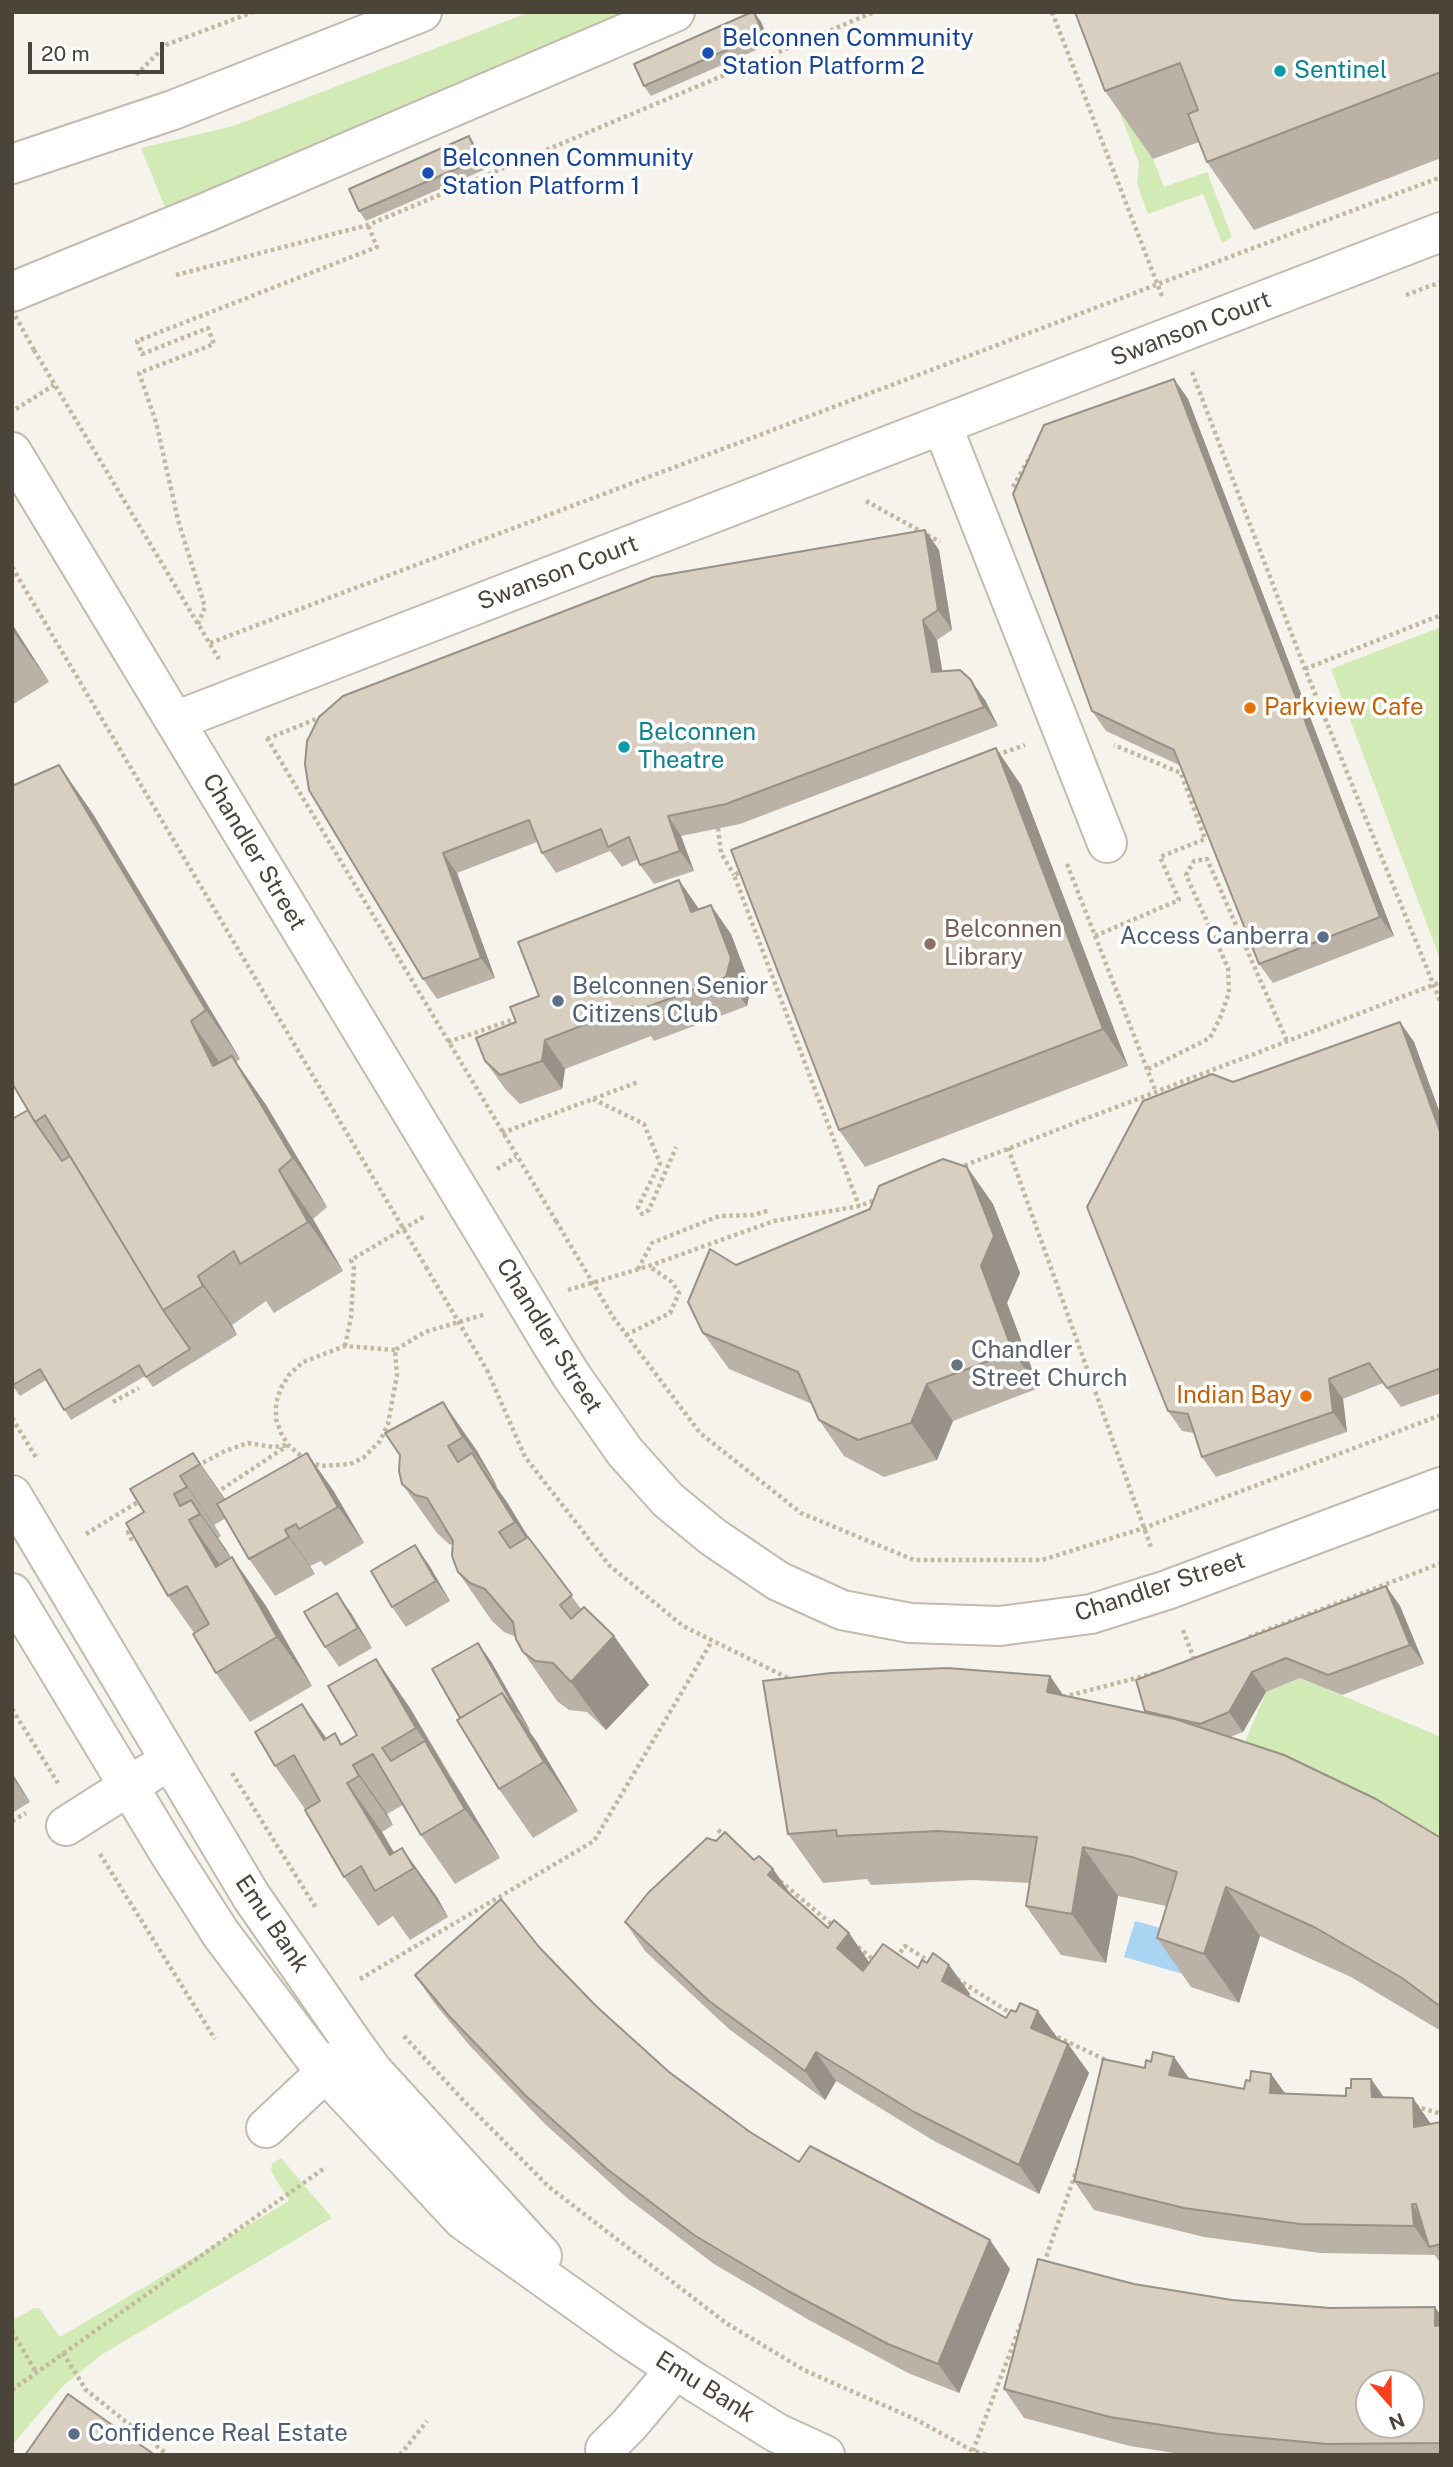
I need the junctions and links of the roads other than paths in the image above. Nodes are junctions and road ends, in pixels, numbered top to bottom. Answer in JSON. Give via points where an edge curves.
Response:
{"nodes":[{"id":1,"x":422,"y":12,"type":"edge"},
{"id":2,"x":675,"y":12,"type":"edge"},
{"id":3,"x":12,"y":164,"type":"edge"},
{"id":4,"x":1441,"y":232,"type":"edge"},
{"id":5,"x":19,"y":309,"type":"edge"},
{"id":6,"x":942,"y":425,"type":"junction"},
{"id":7,"x":12,"y":452,"type":"edge"},
{"id":8,"x":175,"y":721,"type":"junction"},
{"id":9,"x":1107,"y":843,"type":"dead end"},
{"id":10,"x":1441,"y":1487,"type":"edge"},
{"id":11,"x":12,"y":1495,"type":"edge"},
{"id":12,"x":12,"y":1593,"type":"edge"},
{"id":13,"x":170,"y":1759,"type":"junction"},
{"id":14,"x":129,"y":1786,"type":"junction"},
{"id":15,"x":72,"y":1822,"type":"road end"},
{"id":16,"x":354,"y":2045,"type":"junction"},
{"id":17,"x":326,"y":2073,"type":"junction"},
{"id":18,"x":266,"y":2128,"type":"dead end"},
{"id":19,"x":590,"y":2310,"type":"junction"},
{"id":20,"x":676,"y":2370,"type":"junction"},
{"id":21,"x":605,"y":2449,"type":"dead end"},
{"id":22,"x":825,"y":2455,"type":"edge"}],
"edges":[{"from":1,"to":3,"type":"street","via":[[173,110]]},
{"from":2,"to":5,"type":"street","via":[[207,212]]},
{"from":4,"to":6,"type":"street","name":"Swanson Court"},
{"from":6,"to":8,"type":"street","name":"Swanson Court"},
{"from":6,"to":9,"type":"street"},
{"from":7,"to":8,"type":"street","name":"Chandler Street"},
{"from":8,"to":10,"type":"street","name":"Chandler Street","bridge":true,"via":[[573,1378],[625,1452],[668,1500],[713,1538],[778,1581],[842,1610],[910,1623],[1000,1626],[1091,1614]]},
{"from":11,"to":13,"type":"street","name":"Emu Bank"},
{"from":12,"to":14,"type":"street","name":"Emu Bank"},
{"from":13,"to":14,"type":"street"},
{"from":13,"to":16,"type":"street","name":"Emu Bank","via":[[251,1896]]},
{"from":14,"to":15,"type":"street"},
{"from":14,"to":17,"type":"street","name":"Emu Bank","via":[[221,1934]]},
{"from":16,"to":17,"type":"street"},
{"from":16,"to":19,"type":"street","name":"Emu Bank"},
{"from":17,"to":18,"type":"street"},
{"from":17,"to":19,"type":"street","name":"Emu Bank","via":[[463,2220]]},
{"from":19,"to":20,"type":"street","name":"Emu Bank"},
{"from":20,"to":21,"type":"street"},
{"from":20,"to":22,"type":"street","name":"Emu Bank","via":[[777,2433]]}]}
